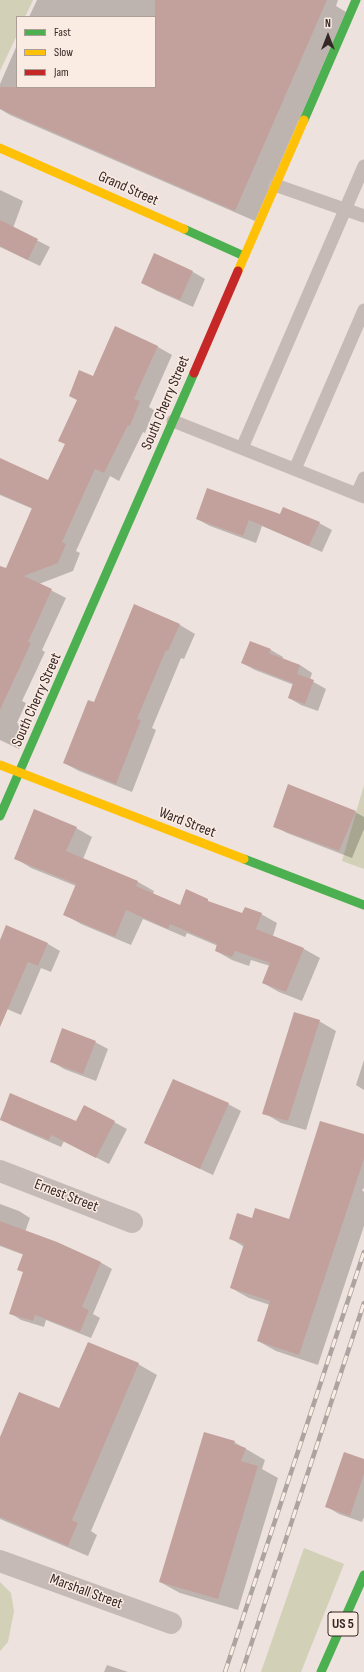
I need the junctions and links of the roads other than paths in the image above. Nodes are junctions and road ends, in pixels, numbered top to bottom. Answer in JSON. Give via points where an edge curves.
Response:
{"nodes":[{"id":1,"x":356,"y":0,"type":"edge"},
{"id":2,"x":0,"y":148,"type":"edge"},
{"id":3,"x":364,"y":166,"type":"edge"},
{"id":4,"x":275,"y":184,"type":"junction"},
{"id":5,"x":345,"y":209,"type":"junction"},
{"id":6,"x":364,"y":216,"type":"edge"},
{"id":7,"x":244,"y":256,"type":"junction"},
{"id":8,"x":364,"y":310,"type":"edge"},
{"id":9,"x":173,"y":421,"type":"junction"},
{"id":10,"x":242,"y":448,"type":"junction"},
{"id":11,"x":295,"y":469,"type":"junction"},
{"id":12,"x":364,"y":478,"type":"edge"},
{"id":13,"x":360,"y":496,"type":"edge"},
{"id":14,"x":0,"y":765,"type":"edge"},
{"id":15,"x":20,"y":773,"type":"junction"},
{"id":16,"x":0,"y":816,"type":"edge"},
{"id":17,"x":364,"y":905,"type":"edge"},
{"id":18,"x":0,"y":1171,"type":"edge"},
{"id":19,"x":132,"y":1222,"type":"dead end"},
{"id":20,"x":0,"y":1561,"type":"edge"},
{"id":21,"x":364,"y":1575,"type":"edge"},
{"id":22,"x":171,"y":1623,"type":"dead end"},
{"id":23,"x":321,"y":1672,"type":"edge"}],
"edges":[{"from":1,"to":4,"type":"street","name":"South Cherry Street"},
{"from":2,"to":7,"type":"street","name":"Grand Street"},
{"from":3,"to":5,"type":"lane"},
{"from":4,"to":5,"type":"lane"},
{"from":4,"to":7,"type":"street","name":"South Cherry Street"},
{"from":5,"to":6,"type":"lane"},
{"from":5,"to":10,"type":"lane"},
{"from":7,"to":9,"type":"street","name":"South Cherry Street"},
{"from":8,"to":11,"type":"lane"},
{"from":9,"to":10,"type":"lane"},
{"from":9,"to":15,"type":"street","name":"South Cherry Street"},
{"from":10,"to":11,"type":"lane"},
{"from":11,"to":13,"type":"lane"},
{"from":12,"to":13,"type":"lane"},
{"from":14,"to":15,"type":"street","name":"Ward Street"},
{"from":15,"to":16,"type":"street","name":"South Cherry Street"},
{"from":15,"to":17,"type":"street","name":"Ward Street"},
{"from":18,"to":19,"type":"street","name":"Ernest Street"},
{"from":20,"to":22,"type":"street","name":"Marshall Street"},
{"from":21,"to":23,"type":"street","number":"US 5"}]}
